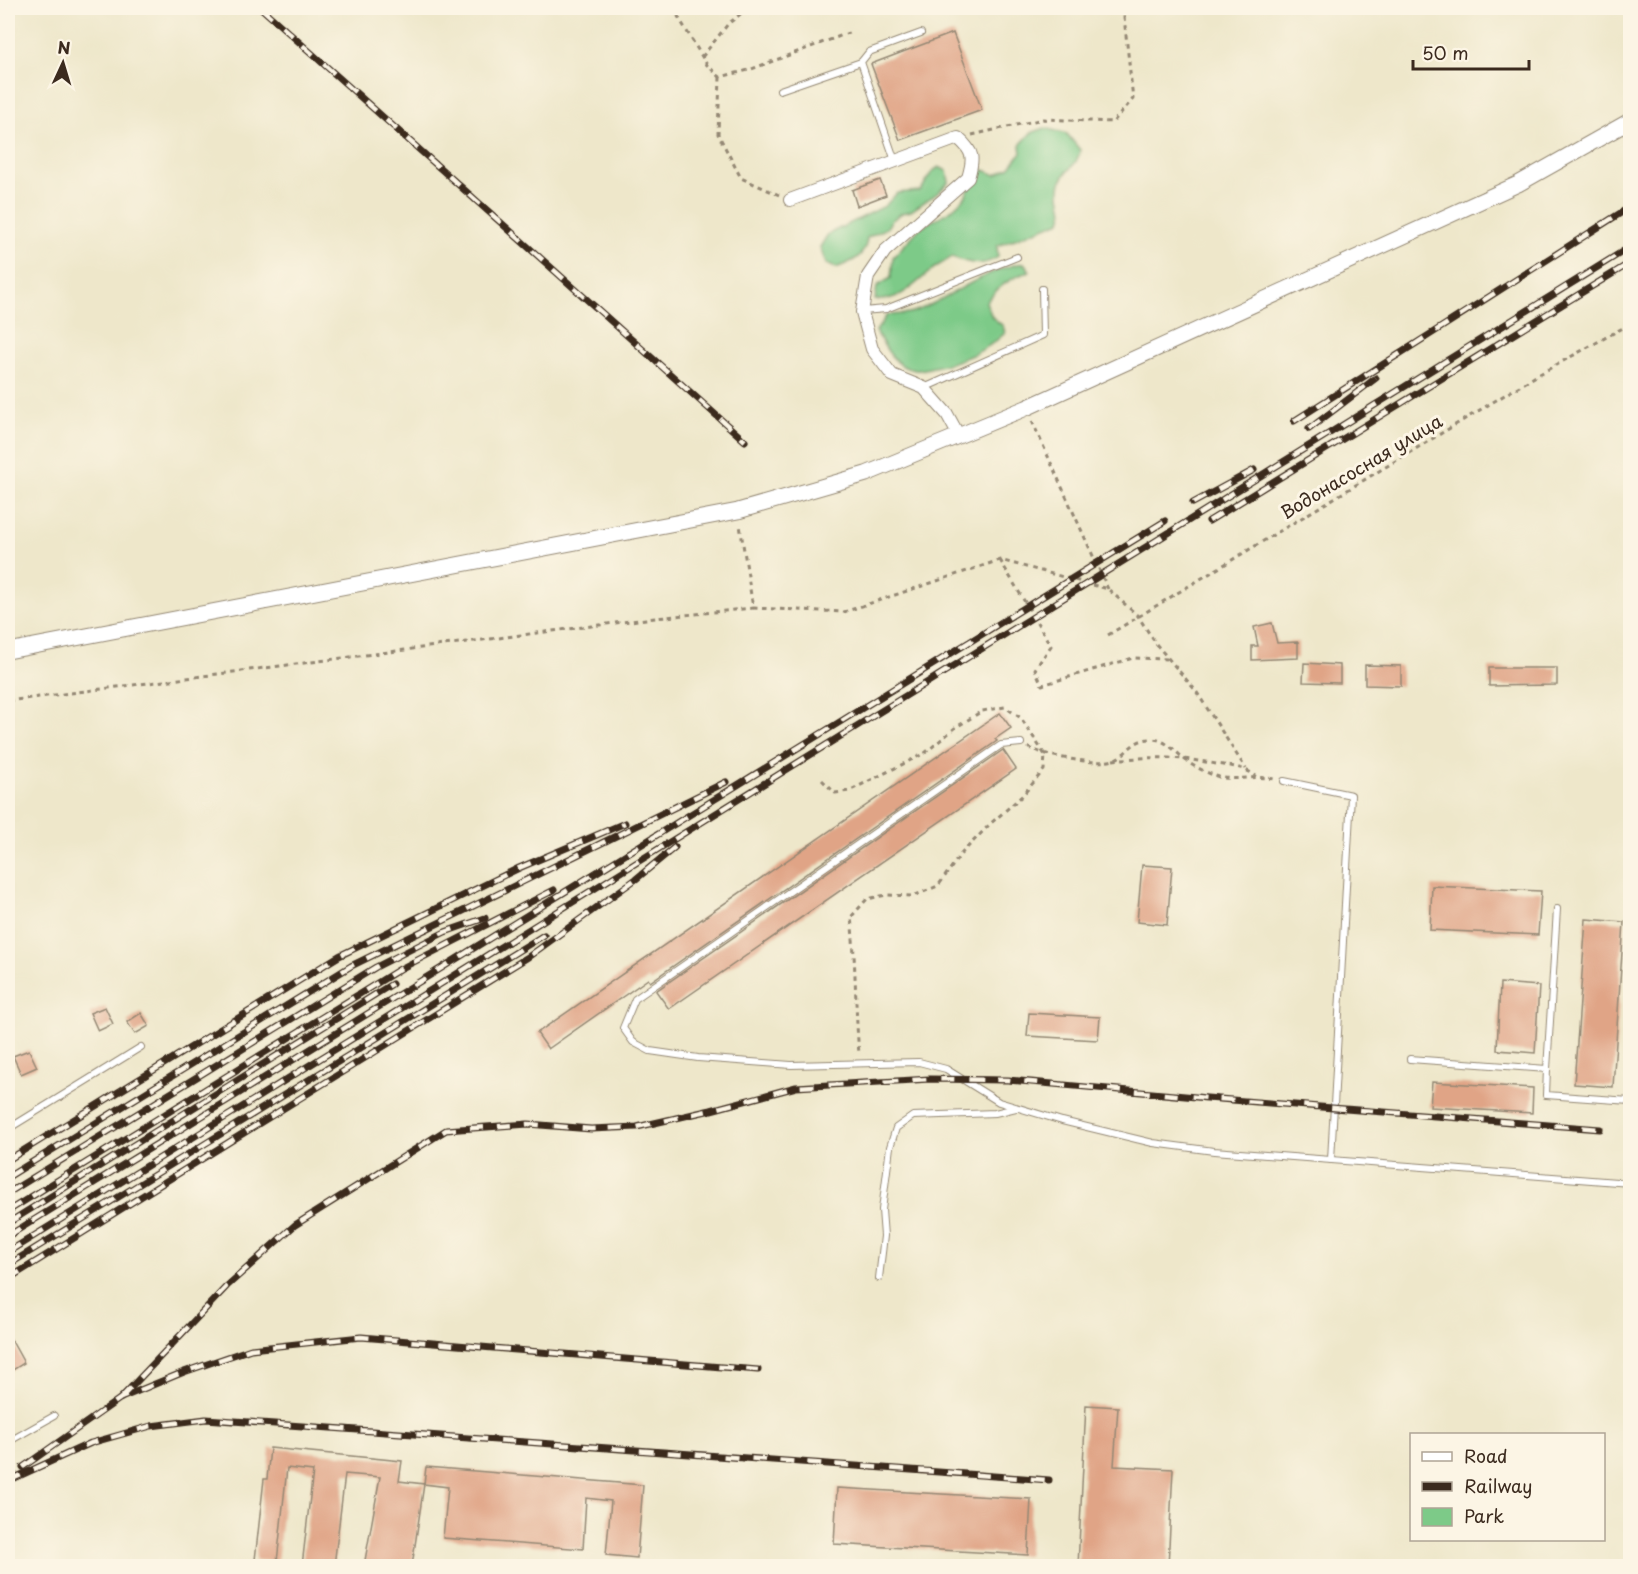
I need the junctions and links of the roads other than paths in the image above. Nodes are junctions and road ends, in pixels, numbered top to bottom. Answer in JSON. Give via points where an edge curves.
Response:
{"nodes":[{"id":1,"x":921,"y":33,"type":"dead end"},
{"id":2,"x":861,"y":62,"type":"junction"},
{"id":3,"x":780,"y":90,"type":"dead end"},
{"id":4,"x":1630,"y":121,"type":"edge"},
{"id":5,"x":895,"y":161,"type":"junction"},
{"id":6,"x":790,"y":200,"type":"road end"},
{"id":7,"x":1017,"y":257,"type":"dead end"},
{"id":8,"x":1042,"y":289,"type":"dead end"},
{"id":9,"x":862,"y":312,"type":"junction"},
{"id":10,"x":924,"y":388,"type":"junction"},
{"id":11,"x":959,"y":436,"type":"junction"},
{"id":12,"x":8,"y":651,"type":"edge"},
{"id":13,"x":1021,"y":743,"type":"road end"},
{"id":14,"x":1284,"y":781,"type":"road end"},
{"id":15,"x":1557,"y":909,"type":"dead end"},
{"id":16,"x":141,"y":1047,"type":"dead end"},
{"id":17,"x":1410,"y":1059,"type":"dead end"},
{"id":18,"x":1547,"y":1069,"type":"junction"},
{"id":19,"x":1630,"y":1101,"type":"edge"},
{"id":20,"x":1017,"y":1107,"type":"junction"},
{"id":21,"x":8,"y":1129,"type":"edge"},
{"id":22,"x":1331,"y":1160,"type":"junction"},
{"id":23,"x":1630,"y":1183,"type":"edge"},
{"id":24,"x":879,"y":1278,"type":"dead end"},
{"id":25,"x":54,"y":1416,"type":"dead end"},
{"id":26,"x":8,"y":1442,"type":"edge"}],
"edges":[{"from":1,"to":2,"type":"lane","via":[[869,52]]},
{"from":2,"to":3,"type":"lane"},
{"from":2,"to":5,"type":"lane"},
{"from":4,"to":11,"type":"street","via":[[1518,184]]},
{"from":5,"to":6,"type":"street"},
{"from":5,"to":9,"type":"street","via":[[958,138],[969,148],[973,162],[968,178],[885,251],[868,276]]},
{"from":7,"to":9,"type":"lane","via":[[886,309]]},
{"from":8,"to":10,"type":"lane","via":[[1042,335]]},
{"from":9,"to":10,"type":"street","via":[[872,349],[892,375]]},
{"from":10,"to":11,"type":"street","via":[[947,414]]},
{"from":11,"to":12,"type":"street","via":[[866,474],[738,512]]},
{"from":13,"to":20,"type":"lane","via":[[1001,745],[635,999],[623,1028],[633,1042],[650,1051],[698,1058],[791,1065],[919,1062],[946,1069],[999,1102]]},
{"from":14,"to":22,"type":"lane","via":[[1351,795]]},
{"from":15,"to":18,"type":"lane"},
{"from":16,"to":21,"type":"lane"},
{"from":17,"to":18,"type":"lane"},
{"from":18,"to":19,"type":"lane","via":[[1546,1095]]},
{"from":20,"to":22,"type":"lane","via":[[1153,1143]]},
{"from":20,"to":24,"type":"lane","via":[[994,1113],[914,1116],[896,1128],[882,1210],[884,1236]]},
{"from":22,"to":23,"type":"lane"},
{"from":25,"to":26,"type":"lane"}]}
